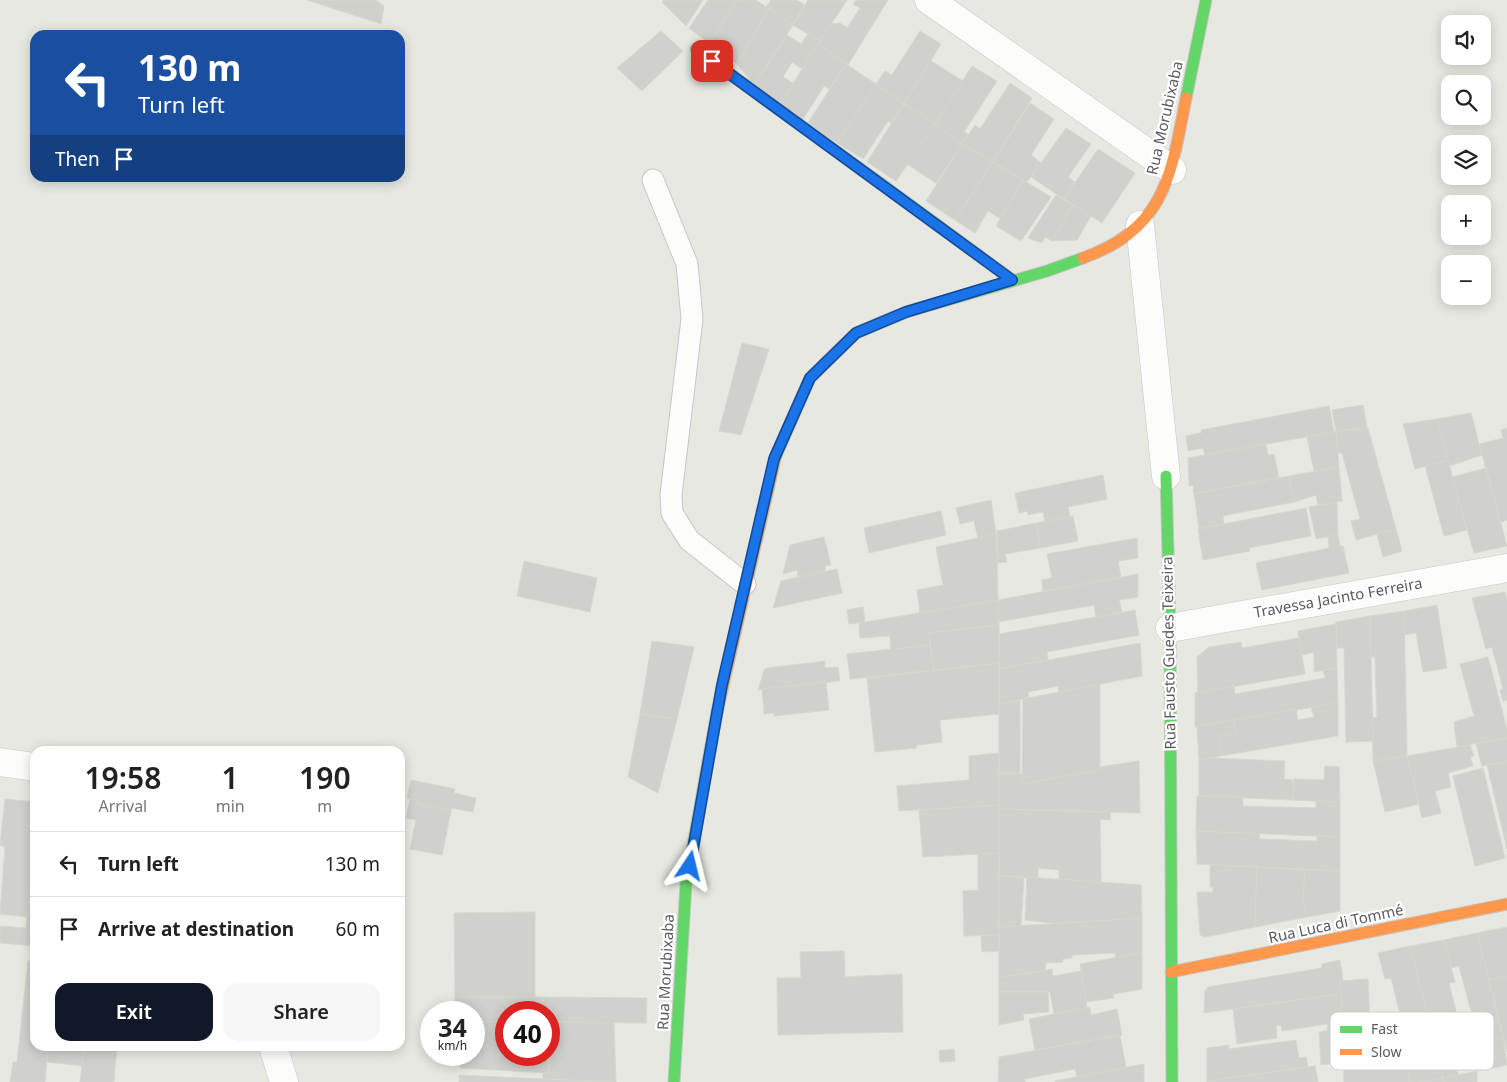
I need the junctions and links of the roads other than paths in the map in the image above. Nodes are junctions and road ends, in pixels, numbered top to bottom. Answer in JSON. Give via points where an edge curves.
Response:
{"nodes":[{"id":1,"x":929,"y":0,"type":"edge"},
{"id":2,"x":1206,"y":0,"type":"edge"},
{"id":3,"x":696,"y":49,"type":"dead end"},
{"id":4,"x":1172,"y":170,"type":"junction"},
{"id":5,"x":653,"y":180,"type":"dead end"},
{"id":6,"x":1140,"y":225,"type":"junction"},
{"id":7,"x":1012,"y":280,"type":"junction"},
{"id":8,"x":1166,"y":476,"type":"joint"},
{"id":9,"x":1507,"y":568,"type":"edge"},
{"id":10,"x":745,"y":584,"type":"junction"},
{"id":11,"x":1170,"y":628,"type":"junction"},
{"id":12,"x":0,"y":762,"type":"edge"},
{"id":13,"x":30,"y":766,"type":"edge"},
{"id":14,"x":1507,"y":904,"type":"edge"},
{"id":15,"x":1171,"y":972,"type":"junction"},
{"id":16,"x":275,"y":1051,"type":"edge"},
{"id":17,"x":284,"y":1082,"type":"edge"},
{"id":18,"x":674,"y":1082,"type":"edge"},
{"id":19,"x":1172,"y":1082,"type":"edge"}],
"edges":[{"from":1,"to":4,"type":"street"},
{"from":2,"to":4,"type":"street","name":"Rua Morubixaba"},
{"from":3,"to":7,"type":"street"},
{"from":4,"to":6,"type":"street","name":"Rua Morubixaba","via":[[1160,198]]},
{"from":5,"to":10,"type":"lane","via":[[687,264],[692,319],[670,495],[672,514],[689,540]]},
{"from":6,"to":7,"type":"street","name":"Rua Morubixaba","via":[[1100,252]]},
{"from":6,"to":8,"type":"street","name":"Rua Fausto Guedes Teixeira"},
{"from":7,"to":10,"type":"street","name":"Rua Morubixaba","via":[[906,312],[856,333],[810,378],[774,459]]},
{"from":8,"to":11,"type":"street","name":"Rua Fausto Guedes Teixeira"},
{"from":9,"to":11,"type":"street","name":"Travessa Jacinto Ferreira"},
{"from":10,"to":18,"type":"street","name":"Rua Morubixaba","via":[[722,685],[686,884]]},
{"from":11,"to":15,"type":"street","name":"Rua Fausto Guedes Teixeira"},
{"from":12,"to":13,"type":"street"},
{"from":14,"to":15,"type":"street","name":"Rua Luca di Tommé"},
{"from":15,"to":19,"type":"street","name":"Rua Fausto Guedes Teixeira"},
{"from":16,"to":17,"type":"street"}]}
